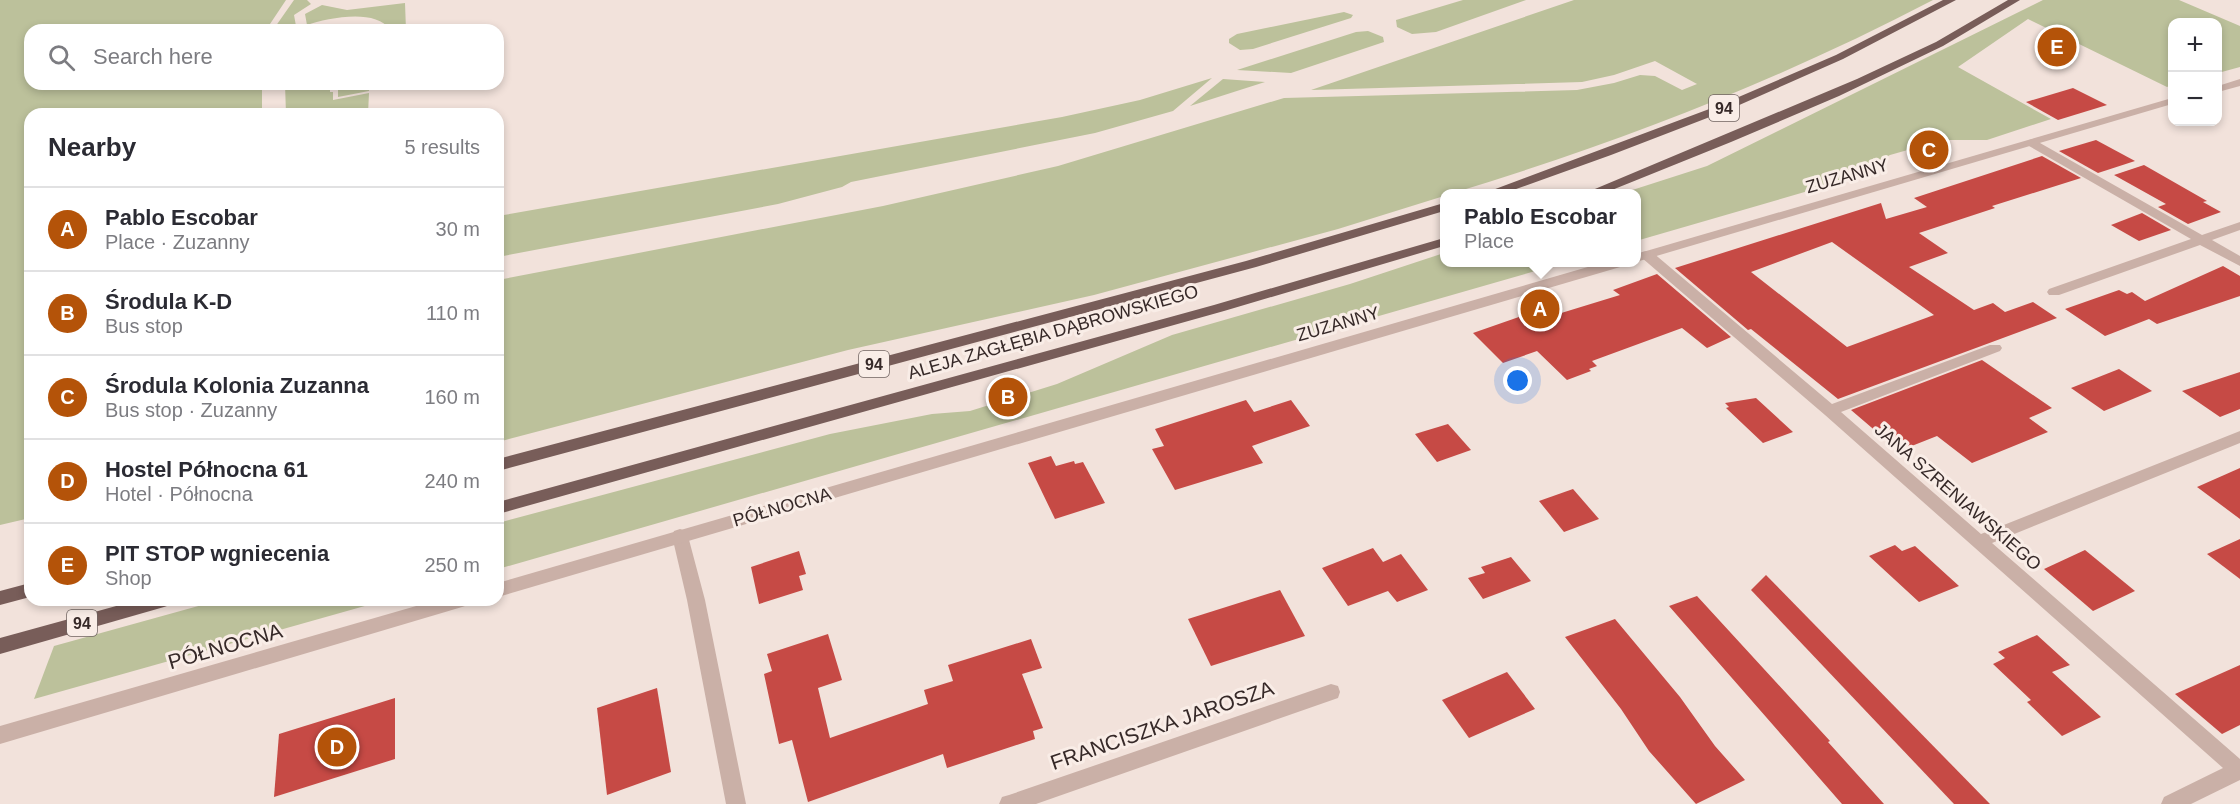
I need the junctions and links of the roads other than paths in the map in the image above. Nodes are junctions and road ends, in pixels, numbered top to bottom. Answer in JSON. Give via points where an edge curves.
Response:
{"nodes":[{"id":1,"x":1952,"y":0,"type":"edge"},
{"id":2,"x":2014,"y":0,"type":"edge"},
{"id":3,"x":2240,"y":82,"type":"edge"},
{"id":4,"x":2222,"y":87,"type":"edge"},
{"id":5,"x":2168,"y":102,"type":"edge"},
{"id":6,"x":2033,"y":142,"type":"junction"},
{"id":7,"x":1503,"y":189,"type":"edge"},
{"id":8,"x":1602,"y":189,"type":"edge"},
{"id":9,"x":1440,"y":208,"type":"edge"},
{"id":10,"x":2240,"y":226,"type":"edge"},
{"id":11,"x":2202,"y":240,"type":"junction"},
{"id":12,"x":1440,"y":243,"type":"edge"},
{"id":13,"x":1642,"y":257,"type":"edge"},
{"id":14,"x":2240,"y":262,"type":"edge"},
{"id":15,"x":1605,"y":267,"type":"edge"},
{"id":16,"x":2054,"y":292,"type":"dead end"},
{"id":17,"x":1995,"y":348,"type":"dead end"},
{"id":18,"x":1830,"y":411,"type":"junction"},
{"id":19,"x":1066,"y":424,"type":"joint"},
{"id":20,"x":2240,"y":437,"type":"edge"},
{"id":21,"x":504,"y":463,"type":"edge"},
{"id":22,"x":504,"y":506,"type":"edge"},
{"id":23,"x":680,"y":536,"type":"junction"},
{"id":24,"x":1978,"y":542,"type":"junction"},
{"id":25,"x":504,"y":588,"type":"edge"},
{"id":26,"x":24,"y":592,"type":"edge"},
{"id":27,"x":0,"y":598,"type":"edge"},
{"id":28,"x":143,"y":606,"type":"edge"},
{"id":29,"x":441,"y":606,"type":"edge"},
{"id":30,"x":0,"y":646,"type":"edge"},
{"id":31,"x":1331,"y":692,"type":"dead end"},
{"id":32,"x":0,"y":735,"type":"edge"},
{"id":33,"x":2239,"y":770,"type":"edge"},
{"id":34,"x":736,"y":804,"type":"edge"},
{"id":35,"x":1009,"y":804,"type":"edge"},
{"id":36,"x":2171,"y":804,"type":"edge"}],
"edges":[{"from":1,"to":7,"type":"main road","number":"94","via":[[1836,59],[1720,110]]},
{"from":2,"to":8,"type":"main road","number":"94","via":[[1872,78]]},
{"from":3,"to":4,"type":"street"},
{"from":5,"to":6,"type":"street","name":"ZUZANNY"},
{"from":6,"to":11,"type":"street"},
{"from":6,"to":13,"type":"street","name":"ZUZANNY"},
{"from":9,"to":21,"type":"main road","name":"ALEJA ZAGŁĘBIA DĄBROWSKIEGO","number":"94","via":[[1239,267]]},
{"from":10,"to":11,"type":"street"},
{"from":11,"to":14,"type":"street"},
{"from":11,"to":16,"type":"street"},
{"from":12,"to":22,"type":"main road","name":"ALEJA ZAGŁĘBIA DĄBROWSKIEGO","number":"94"},
{"from":13,"to":18,"type":"street","name":"JANA SZRENIAWSKIEGO"},
{"from":15,"to":19,"type":"street","name":"ZUZANNY"},
{"from":17,"to":18,"type":"street"},
{"from":18,"to":24,"type":"street","name":"JANA SZRENIAWSKIEGO"},
{"from":19,"to":23,"type":"street","name":"PÓŁNOCNA"},
{"from":20,"to":24,"type":"street"},
{"from":23,"to":25,"type":"street","name":"PÓŁNOCNA"},
{"from":23,"to":34,"type":"street"},
{"from":24,"to":33,"type":"street","name":"JANA SZRENIAWSKIEGO"},
{"from":26,"to":27,"type":"main road"},
{"from":28,"to":30,"type":"main road","number":"94"},
{"from":29,"to":32,"type":"street","name":"PÓŁNOCNA"},
{"from":31,"to":35,"type":"street","name":"FRANCISZKA JAROSZA"},
{"from":33,"to":36,"type":"street"}]}
